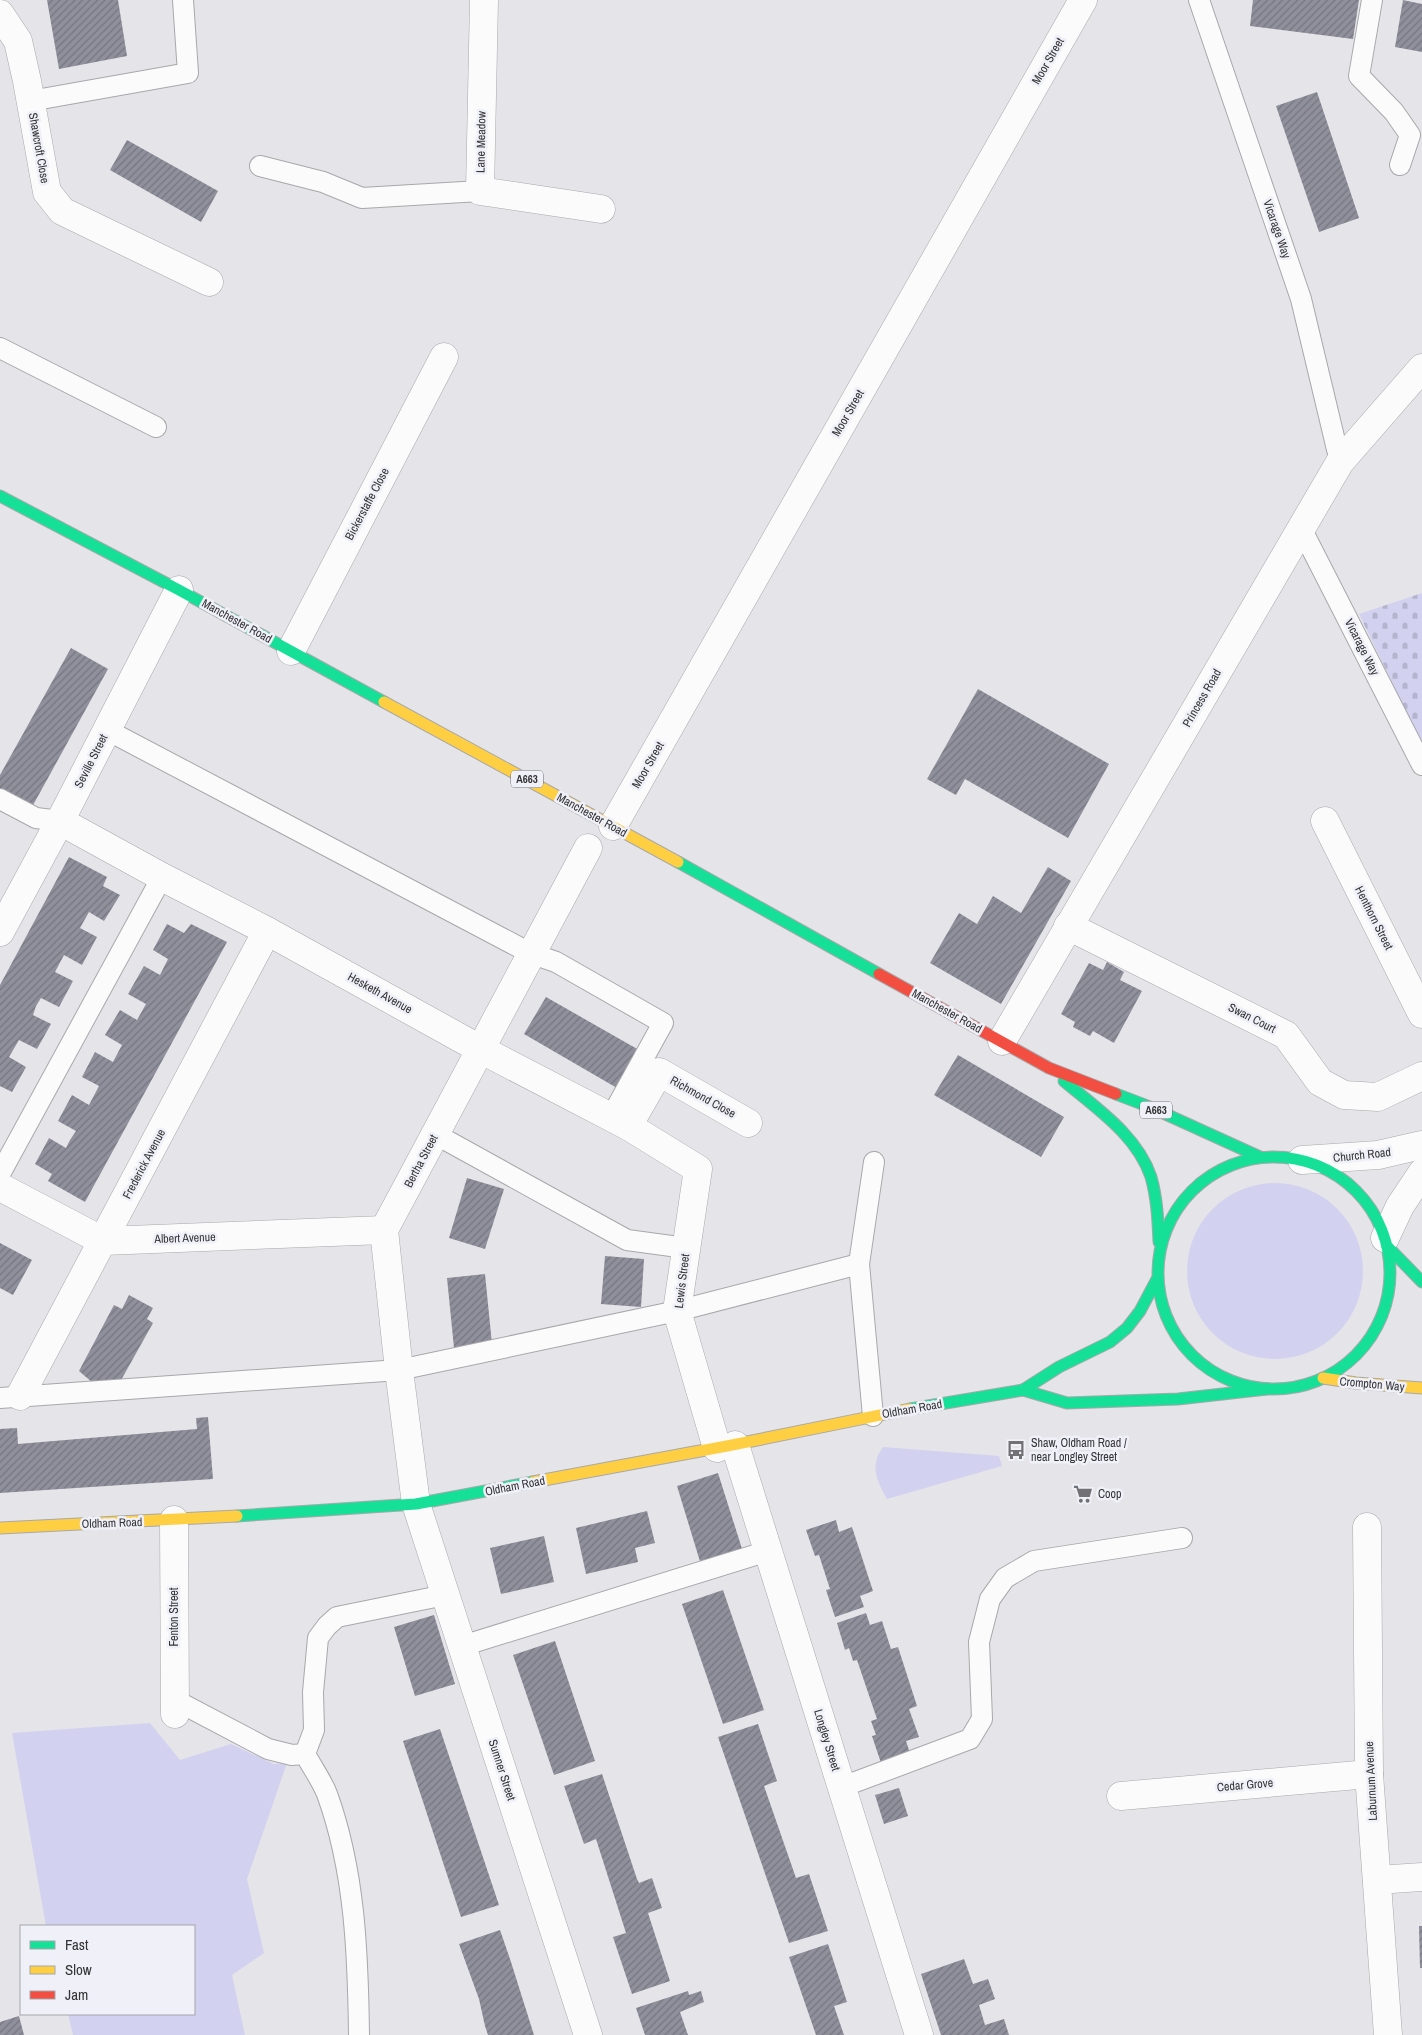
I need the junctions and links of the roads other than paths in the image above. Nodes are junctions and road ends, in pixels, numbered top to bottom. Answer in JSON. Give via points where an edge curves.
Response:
{"nodes":[{"id":1,"x":183,"y":0,"type":"edge"},
{"id":2,"x":484,"y":0,"type":"edge"},
{"id":3,"x":1083,"y":0,"type":"edge"},
{"id":4,"x":1199,"y":0,"type":"edge"},
{"id":5,"x":1372,"y":0,"type":"edge"},
{"id":6,"x":0,"y":14,"type":"edge"},
{"id":7,"x":30,"y":101,"type":"junction"},
{"id":8,"x":1400,"y":165,"type":"dead end"},
{"id":9,"x":260,"y":166,"type":"dead end"},
{"id":10,"x":480,"y":191,"type":"junction"},
{"id":11,"x":601,"y":209,"type":"dead end"},
{"id":12,"x":208,"y":282,"type":"dead end"},
{"id":13,"x":0,"y":348,"type":"edge"},
{"id":14,"x":444,"y":357,"type":"dead end"},
{"id":15,"x":1422,"y":368,"type":"edge"},
{"id":16,"x":156,"y":427,"type":"dead end"},
{"id":17,"x":1340,"y":462,"type":"junction"},
{"id":18,"x":0,"y":496,"type":"edge"},
{"id":19,"x":1301,"y":528,"type":"junction"},
{"id":20,"x":179,"y":590,"type":"junction"},
{"id":21,"x":291,"y":651,"type":"junction"},
{"id":22,"x":107,"y":730,"type":"junction"},
{"id":23,"x":1422,"y":765,"type":"edge"},
{"id":24,"x":0,"y":799,"type":"edge"},
{"id":25,"x":60,"y":821,"type":"junction"},
{"id":26,"x":1325,"y":821,"type":"dead end"},
{"id":27,"x":613,"y":826,"type":"junction"},
{"id":28,"x":588,"y":848,"type":"dead end"},
{"id":29,"x":162,"y":877,"type":"junction"},
{"id":30,"x":1068,"y":926,"type":"junction"},
{"id":31,"x":0,"y":932,"type":"edge"},
{"id":32,"x":267,"y":932,"type":"junction"},
{"id":33,"x":530,"y":953,"type":"junction"},
{"id":34,"x":1422,"y":1014,"type":"edge"},
{"id":35,"x":1002,"y":1041,"type":"junction"},
{"id":36,"x":480,"y":1049,"type":"junction"},
{"id":37,"x":1050,"y":1068,"type":"junction"},
{"id":38,"x":1422,"y":1076,"type":"edge"},
{"id":39,"x":619,"y":1121,"type":"junction"},
{"id":40,"x":748,"y":1122,"type":"dead end"},
{"id":41,"x":435,"y":1134,"type":"junction"},
{"id":42,"x":1422,"y":1145,"type":"edge"},
{"id":43,"x":1260,"y":1157,"type":"junction"},
{"id":44,"x":1302,"y":1160,"type":"junction"},
{"id":45,"x":874,"y":1162,"type":"dead end"},
{"id":46,"x":698,"y":1169,"type":"joint"},
{"id":47,"x":1422,"y":1173,"type":"edge"},
{"id":48,"x":0,"y":1174,"type":"edge"},
{"id":49,"x":0,"y":1187,"type":"edge"},
{"id":50,"x":384,"y":1230,"type":"junction"},
{"id":51,"x":103,"y":1241,"type":"junction"},
{"id":52,"x":1386,"y":1242,"type":"junction"},
{"id":53,"x":686,"y":1248,"type":"junction"},
{"id":54,"x":1159,"y":1248,"type":"junction"},
{"id":55,"x":859,"y":1264,"type":"junction"},
{"id":56,"x":1157,"y":1278,"type":"junction"},
{"id":57,"x":1422,"y":1282,"type":"edge"},
{"id":58,"x":677,"y":1311,"type":"junction"},
{"id":59,"x":398,"y":1370,"type":"junction"},
{"id":60,"x":1323,"y":1378,"type":"junction"},
{"id":61,"x":1422,"y":1388,"type":"edge"},
{"id":62,"x":1267,"y":1389,"type":"junction"},
{"id":63,"x":1023,"y":1390,"type":"junction"},
{"id":64,"x":10,"y":1397,"type":"edge"},
{"id":65,"x":873,"y":1416,"type":"junction"},
{"id":66,"x":726,"y":1446,"type":"junction"},
{"id":67,"x":416,"y":1504,"type":"junction"},
{"id":68,"x":174,"y":1520,"type":"junction"},
{"id":69,"x":0,"y":1528,"type":"edge"},
{"id":70,"x":1367,"y":1528,"type":"dead end"},
{"id":71,"x":1182,"y":1538,"type":"dead end"},
{"id":72,"x":768,"y":1552,"type":"junction"},
{"id":73,"x":445,"y":1595,"type":"junction"},
{"id":74,"x":462,"y":1646,"type":"junction"},
{"id":75,"x":175,"y":1707,"type":"joint"},
{"id":76,"x":305,"y":1754,"type":"junction"},
{"id":77,"x":1369,"y":1774,"type":"junction"},
{"id":78,"x":842,"y":1787,"type":"junction"},
{"id":79,"x":1121,"y":1796,"type":"dead end"},
{"id":80,"x":1422,"y":1877,"type":"edge"},
{"id":81,"x":1378,"y":1880,"type":"junction"},
{"id":82,"x":359,"y":2035,"type":"edge"},
{"id":83,"x":588,"y":2035,"type":"edge"},
{"id":84,"x":919,"y":2035,"type":"edge"},
{"id":85,"x":1388,"y":2035,"type":"edge"}],
"edges":[{"from":1,"to":7,"type":"lane","via":[[188,73]]},
{"from":2,"to":10,"type":"street","name":"Lane Meadow"},
{"from":3,"to":27,"type":"street","name":"Moor Street"},
{"from":4,"to":17,"type":"lane","name":"Vicarage Way","via":[[1301,299]]},
{"from":5,"to":8,"type":"lane","via":[[1359,76],[1394,112],[1410,135]]},
{"from":6,"to":7,"type":"street","name":"Shawcroft Close","via":[[18,41]]},
{"from":7,"to":12,"type":"street","name":"Shawcroft Close","via":[[47,192],[62,211]]},
{"from":9,"to":10,"type":"lane","via":[[323,182],[362,198]]},
{"from":10,"to":11,"type":"street","name":"Lane Meadow"},
{"from":13,"to":16,"type":"lane"},
{"from":14,"to":21,"type":"street","name":"Bickerstaffe Close"},
{"from":15,"to":17,"type":"street","name":"Princess Road"},
{"from":17,"to":19,"type":"street","name":"Princess Road"},
{"from":18,"to":20,"type":"main road","name":"Manchester Road","number":"A663"},
{"from":19,"to":23,"type":"lane","name":"Vicarage Way"},
{"from":19,"to":30,"type":"street","name":"Princess Road"},
{"from":20,"to":21,"type":"main road","name":"Manchester Road","number":"A663"},
{"from":20,"to":22,"type":"street","name":"Seville Street"},
{"from":21,"to":27,"type":"main road","name":"Manchester Road","number":"A663"},
{"from":22,"to":25,"type":"street","name":"Seville Street"},
{"from":22,"to":33,"type":"lane"},
{"from":24,"to":25,"type":"lane","via":[[36,818]]},
{"from":25,"to":29,"type":"street","name":"Hesketh Avenue"},
{"from":25,"to":31,"type":"street","name":"Seville Street"},
{"from":26,"to":34,"type":"street","name":"Henthorn Street"},
{"from":27,"to":35,"type":"main road","name":"Manchester Road","number":"A663"},
{"from":28,"to":33,"type":"street","name":"Bertha Street"},
{"from":29,"to":32,"type":"street","name":"Hesketh Avenue"},
{"from":29,"to":48,"type":"lane"},
{"from":30,"to":35,"type":"street","name":"Princess Road"},
{"from":30,"to":38,"type":"street","name":"Swan Court","via":[[1286,1035],[1320,1082],[1344,1095],[1378,1097]]},
{"from":32,"to":36,"type":"street","name":"Hesketh Avenue"},
{"from":32,"to":51,"type":"street","name":"Frederick Avenue"},
{"from":33,"to":36,"type":"street","name":"Bertha Street"},
{"from":33,"to":39,"type":"lane","via":[[556,962],[663,1023]]},
{"from":35,"to":37,"type":"main road","name":"Manchester Road","number":"A663"},
{"from":36,"to":39,"type":"street","name":"Hesketh Avenue"},
{"from":36,"to":41,"type":"street","name":"Bertha Street"},
{"from":37,"to":43,"type":"main road","name":"Manchester Road","number":"A663","via":[[1150,1107]]},
{"from":37,"to":54,"type":"main road","name":"Manchester Road","number":"A663","via":[[1124,1134],[1138,1152],[1155,1196]]},
{"from":39,"to":40,"type":"street","name":"Richmond Close","via":[[659,1072]]},
{"from":39,"to":46,"type":"street","name":"Hesketh Avenue"},
{"from":41,"to":50,"type":"street","name":"Bertha Street"},
{"from":41,"to":53,"type":"lane","via":[[627,1240]]},
{"from":42,"to":44,"type":"street","name":"Church Road","via":[[1378,1156]]},
{"from":43,"to":44,"type":"main road","number":"A663"},
{"from":43,"to":54,"type":"main road","number":"A663","via":[[1235,1162],[1212,1174],[1189,1192],[1170,1218]]},
{"from":44,"to":52,"type":"main road","number":"A663","via":[[1327,1169],[1349,1184],[1366,1202]]},
{"from":45,"to":55,"type":"lane"},
{"from":46,"to":53,"type":"street","name":"Lewis Street"},
{"from":47,"to":52,"type":"street","via":[[1400,1206]]},
{"from":49,"to":51,"type":"street","name":"Albert Avenue"},
{"from":50,"to":51,"type":"street","name":"Albert Avenue"},
{"from":50,"to":59,"type":"street"},
{"from":51,"to":64,"type":"street","name":"Frederick Avenue"},
{"from":52,"to":57,"type":"main road","number":"A663"},
{"from":52,"to":60,"type":"main road","number":"A663","via":[[1390,1274],[1387,1301],[1380,1321],[1369,1340],[1348,1362]]},
{"from":53,"to":58,"type":"street","name":"Lewis Street"},
{"from":54,"to":56,"type":"main road","number":"A663"},
{"from":55,"to":58,"type":"lane"},
{"from":55,"to":65,"type":"lane"},
{"from":56,"to":62,"type":"main road","number":"A663","via":[[1163,1309],[1176,1337],[1196,1360],[1226,1379]]},
{"from":56,"to":63,"type":"main road","name":"Oldham Road","via":[[1127,1328],[1110,1342],[1059,1367]]},
{"from":58,"to":59,"type":"lane"},
{"from":58,"to":66,"type":"street","name":"Lewis Street"},
{"from":59,"to":64,"type":"lane"},
{"from":59,"to":67,"type":"street"},
{"from":60,"to":61,"type":"main road","name":"Crompton Way","number":"A663"},
{"from":60,"to":62,"type":"main road","number":"A663","via":[[1294,1388]]},
{"from":62,"to":63,"type":"main road","name":"Oldham Road","via":[[1178,1399],[1067,1403]]},
{"from":63,"to":65,"type":"main road","name":"Oldham Road"},
{"from":65,"to":66,"type":"main road","name":"Oldham Road"},
{"from":66,"to":67,"type":"main road","name":"Oldham Road"},
{"from":66,"to":72,"type":"street","name":"Longley Street"},
{"from":67,"to":68,"type":"main road","name":"Oldham Road"},
{"from":67,"to":73,"type":"street","name":"Sumner Street"},
{"from":68,"to":69,"type":"main road","name":"Oldham Road"},
{"from":68,"to":75,"type":"street","name":"Fenton Street"},
{"from":70,"to":77,"type":"street","name":"Laburnum Avenue"},
{"from":71,"to":78,"type":"lane","via":[[1034,1561],[1005,1578],[990,1599],[980,1642],[982,1720],[970,1739]]},
{"from":72,"to":74,"type":"lane"},
{"from":72,"to":78,"type":"street","name":"Longley Street"},
{"from":73,"to":74,"type":"street","name":"Sumner Street"},
{"from":73,"to":76,"type":"lane","via":[[338,1617],[327,1626],[318,1638],[313,1692],[314,1730]]},
{"from":74,"to":83,"type":"street","name":"Sumner Street"},
{"from":75,"to":76,"type":"lane","via":[[268,1749],[292,1755]]},
{"from":76,"to":82,"type":"lane","via":[[326,1793],[344,1855],[358,1950]]},
{"from":77,"to":79,"type":"street","name":"Cedar Grove"},
{"from":77,"to":81,"type":"street","name":"Laburnum Avenue"},
{"from":78,"to":84,"type":"street","name":"Longley Street"},
{"from":80,"to":81,"type":"street"},
{"from":81,"to":85,"type":"street","name":"Laburnum Avenue"}]}
